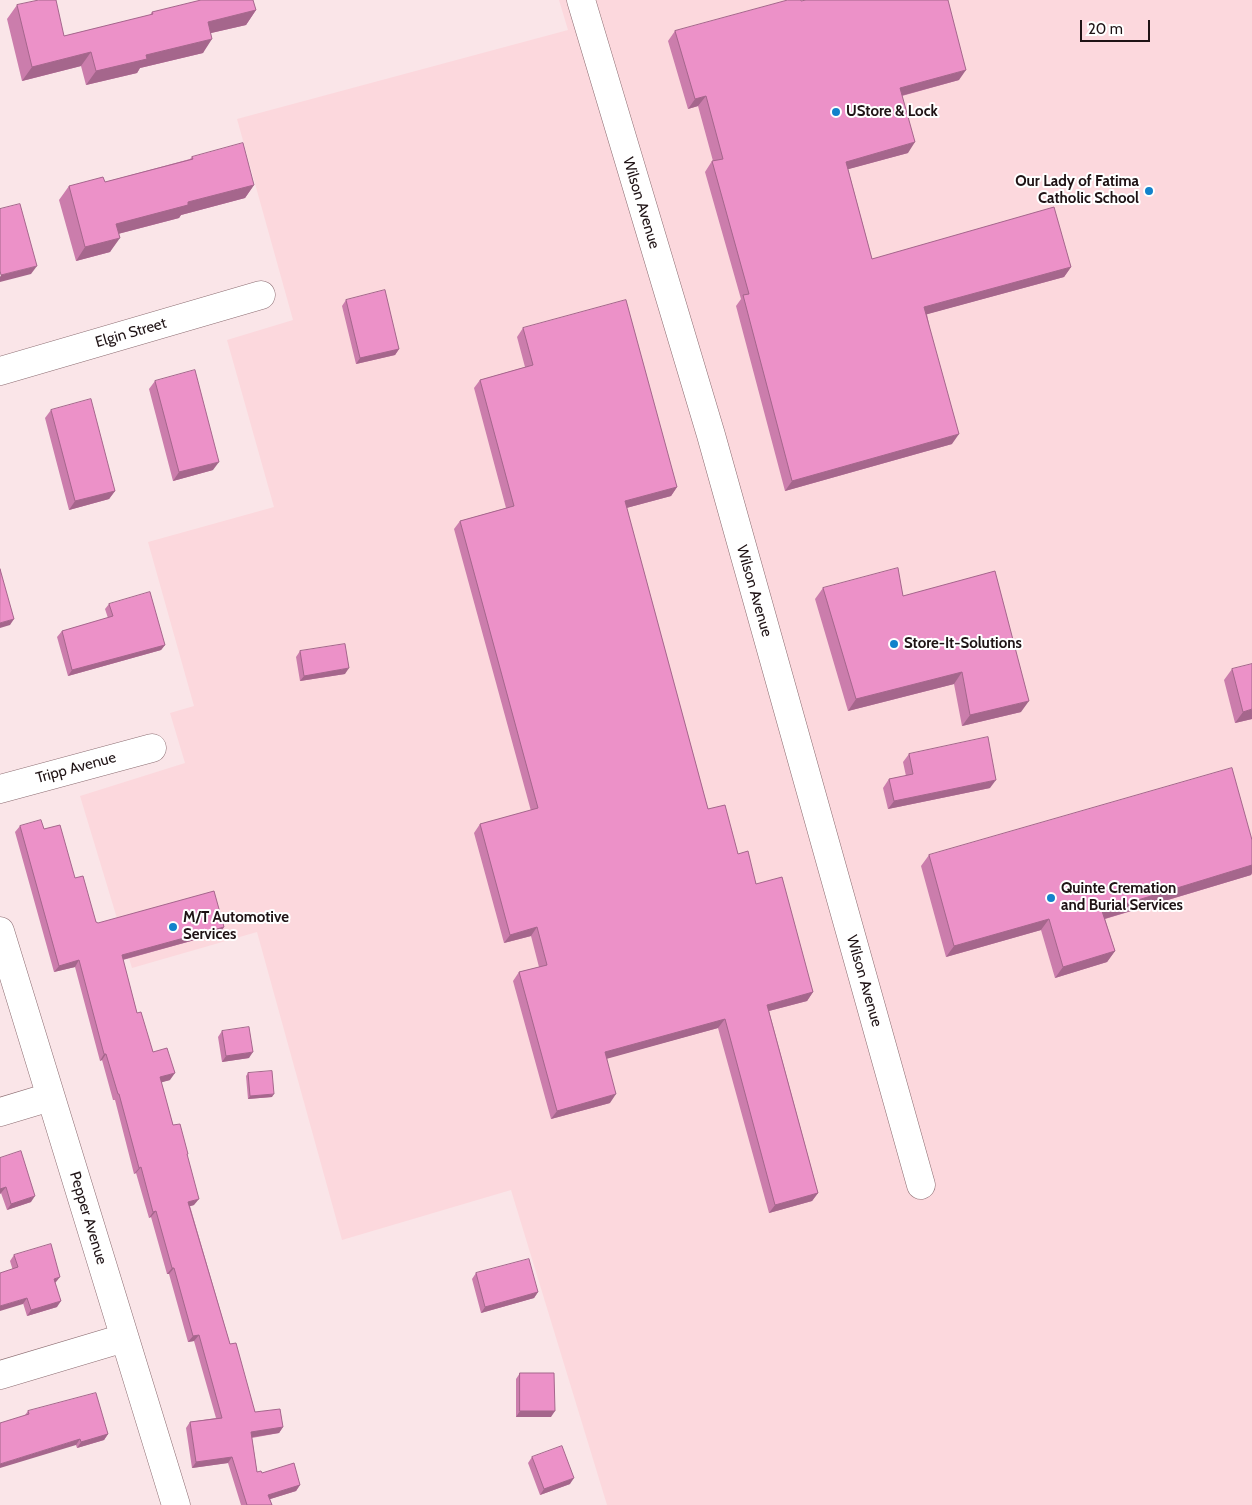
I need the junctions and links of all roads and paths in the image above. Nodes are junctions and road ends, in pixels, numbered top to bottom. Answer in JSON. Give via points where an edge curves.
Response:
{"nodes":[{"id":1,"x":581,"y":0,"type":"edge"},
{"id":2,"x":261,"y":296,"type":"dead end"},
{"id":3,"x":0,"y":371,"type":"edge"},
{"id":4,"x":152,"y":748,"type":"dead end"},
{"id":5,"x":0,"y":789,"type":"edge"},
{"id":6,"x":0,"y":932,"type":"edge"},
{"id":7,"x":50,"y":1096,"type":"junction"},
{"id":8,"x":0,"y":1112,"type":"edge"},
{"id":9,"x":921,"y":1185,"type":"dead end"},
{"id":10,"x":124,"y":1338,"type":"junction"},
{"id":11,"x":0,"y":1375,"type":"edge"},
{"id":12,"x":176,"y":1505,"type":"edge"}],
"edges":[{"from":1,"to":9,"type":"street","name":"Wilson Avenue","via":[[711,435]]},
{"from":2,"to":3,"type":"street","name":"Elgin Street"},
{"from":4,"to":5,"type":"street","name":"Tripp Avenue"},
{"from":6,"to":7,"type":"street","name":"Pepper Avenue"},
{"from":7,"to":8,"type":"street"},
{"from":7,"to":10,"type":"street","name":"Pepper Avenue"},
{"from":10,"to":11,"type":"street"},
{"from":10,"to":12,"type":"street","name":"Pepper Avenue"}]}
